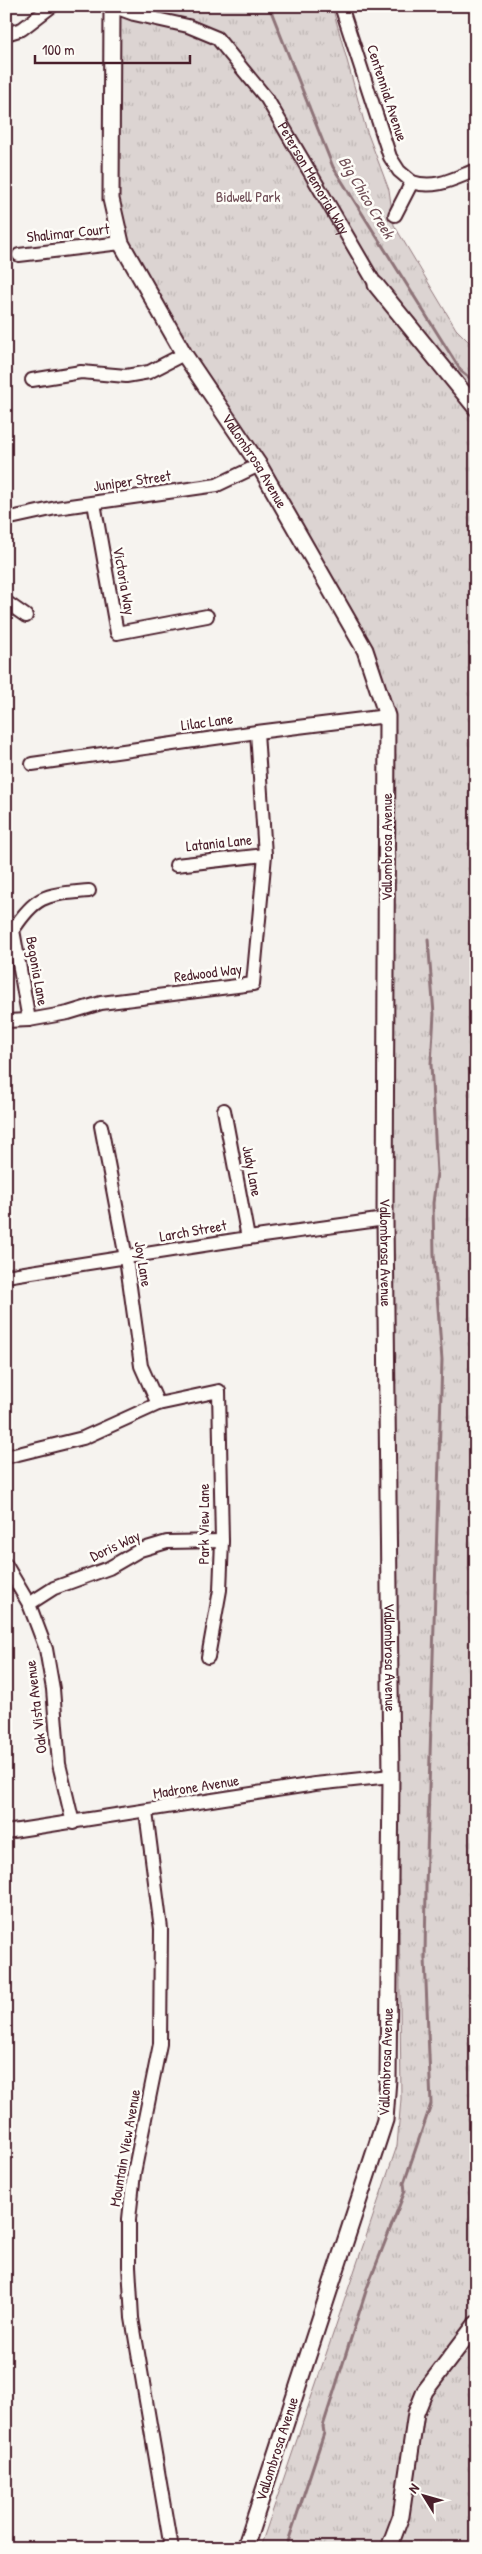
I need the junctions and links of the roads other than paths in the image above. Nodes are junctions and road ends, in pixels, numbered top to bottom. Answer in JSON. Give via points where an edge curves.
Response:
{"nodes":[{"id":1,"x":52,"y":6,"type":"edge"},
{"id":2,"x":112,"y":6,"type":"edge"},
{"id":3,"x":341,"y":6,"type":"edge"},
{"id":4,"x":6,"y":34,"type":"edge"},
{"id":5,"x":476,"y":170,"type":"edge"},
{"id":6,"x":412,"y":182,"type":"junction"},
{"id":7,"x":395,"y":215,"type":"dead end"},
{"id":8,"x":121,"y":244,"type":"junction"},
{"id":9,"x":19,"y":255,"type":"dead end"},
{"id":10,"x":376,"y":285,"type":"joint"},
{"id":11,"x":184,"y":354,"type":"junction"},
{"id":12,"x":32,"y":380,"type":"dead end"},
{"id":13,"x":476,"y":408,"type":"edge"},
{"id":14,"x":259,"y":465,"type":"junction"},
{"id":15,"x":94,"y":503,"type":"junction"},
{"id":16,"x":6,"y":519,"type":"edge"},
{"id":17,"x":6,"y":602,"type":"edge"},
{"id":18,"x":26,"y":616,"type":"dead end"},
{"id":19,"x":207,"y":616,"type":"dead end"},
{"id":20,"x":387,"y":716,"type":"junction"},
{"id":21,"x":257,"y":732,"type":"junction"},
{"id":22,"x":32,"y":764,"type":"dead end"},
{"id":23,"x":265,"y":854,"type":"junction"},
{"id":24,"x":176,"y":864,"type":"dead end"},
{"id":25,"x":89,"y":891,"type":"dead end"},
{"id":26,"x":30,"y":1020,"type":"junction"},
{"id":27,"x":6,"y":1021,"type":"edge"},
{"id":28,"x":224,"y":1110,"type":"dead end"},
{"id":29,"x":101,"y":1126,"type":"dead end"},
{"id":30,"x":385,"y":1219,"type":"junction"},
{"id":31,"x":248,"y":1238,"type":"junction"},
{"id":32,"x":126,"y":1258,"type":"junction"},
{"id":33,"x":6,"y":1276,"type":"edge"},
{"id":34,"x":158,"y":1404,"type":"junction"},
{"id":35,"x":6,"y":1456,"type":"edge"},
{"id":36,"x":222,"y":1542,"type":"junction"},
{"id":37,"x":6,"y":1565,"type":"edge"},
{"id":38,"x":29,"y":1604,"type":"junction"},
{"id":39,"x":208,"y":1657,"type":"dead end"},
{"id":40,"x":391,"y":1776,"type":"junction"},
{"id":41,"x":146,"y":1812,"type":"junction"},
{"id":42,"x":73,"y":1823,"type":"junction"},
{"id":43,"x":6,"y":1832,"type":"edge"},
{"id":44,"x":476,"y":2324,"type":"edge"},
{"id":45,"x":171,"y":2548,"type":"edge"},
{"id":46,"x":245,"y":2548,"type":"edge"},
{"id":47,"x":389,"y":2548,"type":"edge"}],
"edges":[{"from":1,"to":4,"type":"street","via":[[22,29]]},
{"from":2,"to":8,"type":"street","name":"Vallombrosa Avenue","via":[[111,199]]},
{"from":2,"to":10,"type":"street","name":"Peterson Memorial Way","via":[[188,26],[217,38],[267,99]]},
{"from":3,"to":6,"type":"street","name":"Centennial Avenue","via":[[390,157]]},
{"from":5,"to":6,"type":"street","via":[[440,184],[422,186]]},
{"from":6,"to":7,"type":"street"},
{"from":8,"to":9,"type":"street","name":"Shalimar Court"},
{"from":8,"to":11,"type":"street","name":"Vallombrosa Avenue"},
{"from":10,"to":13,"type":"street","name":"Peterson Memorial Way"},
{"from":11,"to":12,"type":"street","via":[[149,372],[126,376],[81,372]]},
{"from":11,"to":14,"type":"street","name":"Vallombrosa Avenue"},
{"from":14,"to":15,"type":"street","name":"Juniper Street","via":[[217,485]]},
{"from":14,"to":20,"type":"street","name":"Vallombrosa Avenue","via":[[366,650]]},
{"from":15,"to":16,"type":"street","name":"Juniper Street"},
{"from":15,"to":19,"type":"street","name":"Victoria Way","via":[[117,632]]},
{"from":17,"to":18,"type":"street"},
{"from":20,"to":21,"type":"street","name":"Lilac Lane"},
{"from":20,"to":30,"type":"street","name":"Vallombrosa Avenue"},
{"from":21,"to":22,"type":"street","name":"Lilac Lane"},
{"from":21,"to":23,"type":"street","name":"Redwood Way"},
{"from":23,"to":24,"type":"street","name":"Latania Lane"},
{"from":23,"to":26,"type":"street","name":"Redwood Way","via":[[253,984],[101,1003]]},
{"from":25,"to":26,"type":"street","name":"Begonia Lane","via":[[49,894],[27,908],[13,930]]},
{"from":26,"to":27,"type":"street","name":"Redwood Way"},
{"from":28,"to":31,"type":"street","name":"Judy Lane"},
{"from":29,"to":32,"type":"street","name":"Joy Lane"},
{"from":30,"to":31,"type":"street","name":"Larch Street"},
{"from":30,"to":40,"type":"street","name":"Vallombrosa Avenue"},
{"from":31,"to":32,"type":"street","name":"Larch Street"},
{"from":32,"to":33,"type":"street","name":"Larch Street"},
{"from":32,"to":34,"type":"street","name":"Joy Lane","via":[[141,1366]]},
{"from":34,"to":35,"type":"street","via":[[83,1438]]},
{"from":34,"to":36,"type":"street","name":"Park View Lane","via":[[219,1391]]},
{"from":36,"to":38,"type":"street","name":"Doris Way","via":[[167,1542],[140,1550],[109,1568],[54,1588]]},
{"from":36,"to":39,"type":"street","name":"Park View Lane","via":[[220,1590]]},
{"from":37,"to":38,"type":"street","name":"Oak Vista Avenue"},
{"from":38,"to":42,"type":"street","name":"Oak Vista Avenue","via":[[46,1649],[59,1764]]},
{"from":40,"to":41,"type":"street","name":"Madrone Avenue","via":[[315,1784]]},
{"from":40,"to":46,"type":"street","name":"Vallombrosa Avenue","via":[[385,2120]]},
{"from":41,"to":42,"type":"street","name":"Madrone Avenue"},
{"from":41,"to":45,"type":"street","name":"Mountain View Avenue","via":[[161,1929],[160,2044],[134,2173],[129,2266],[132,2318]]},
{"from":42,"to":43,"type":"street","name":"Madrone Avenue"},
{"from":44,"to":47,"type":"street","via":[[425,2391],[416,2413],[401,2516]]}]}
